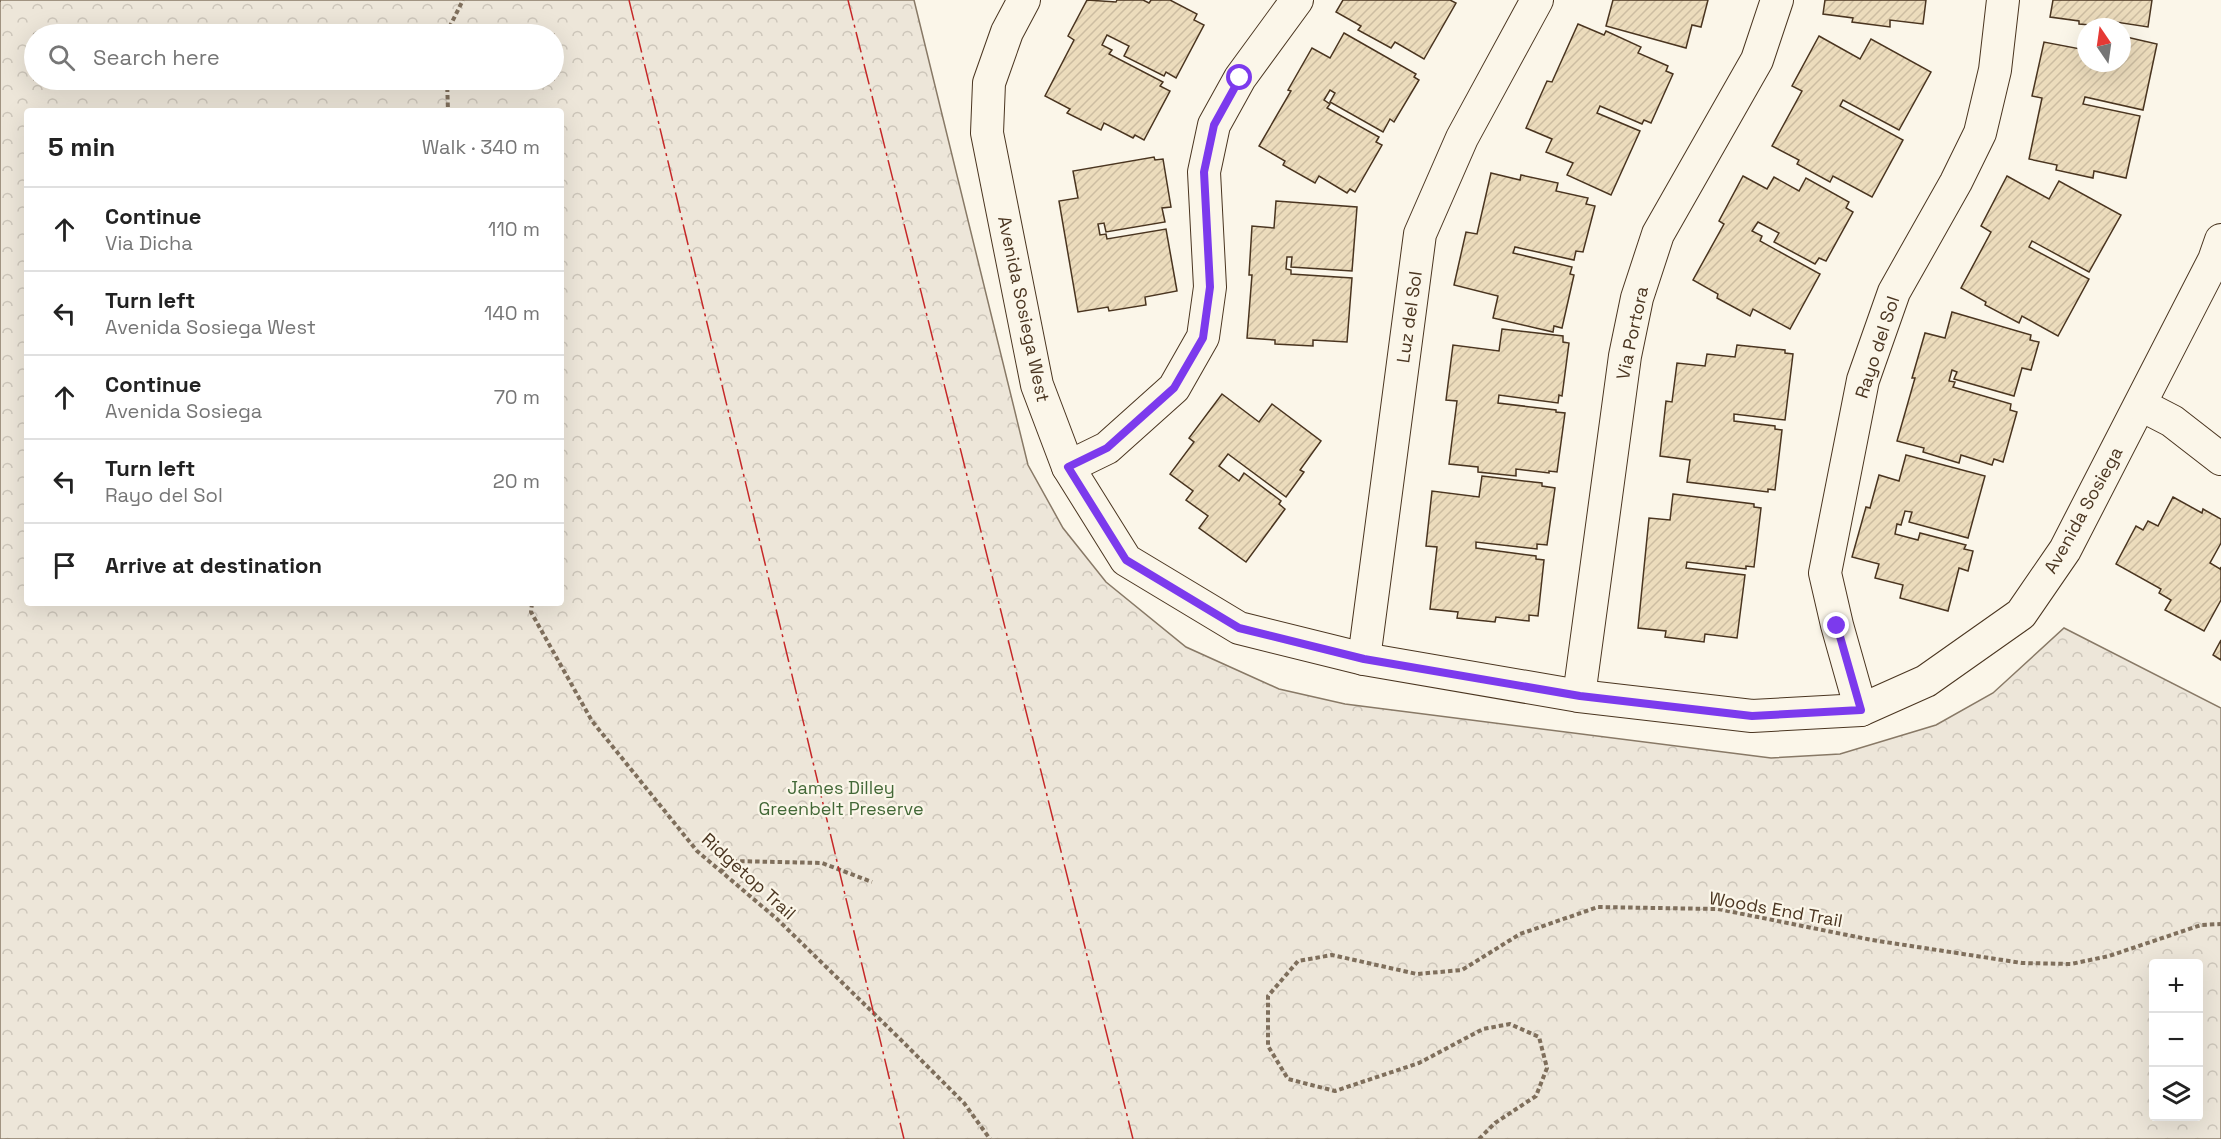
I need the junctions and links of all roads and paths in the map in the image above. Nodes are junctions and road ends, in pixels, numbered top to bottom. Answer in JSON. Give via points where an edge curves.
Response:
{"nodes":[{"id":1,"x":463,"y":0,"type":"edge"},
{"id":2,"x":1024,"y":0,"type":"edge"},
{"id":3,"x":1298,"y":0,"type":"edge"},
{"id":4,"x":1537,"y":0,"type":"edge"},
{"id":5,"x":1777,"y":0,"type":"edge"},
{"id":6,"x":2003,"y":0,"type":"edge"},
{"id":7,"x":451,"y":24,"type":"edge"},
{"id":8,"x":447,"y":90,"type":"edge"},
{"id":9,"x":448,"y":108,"type":"edge"},
{"id":10,"x":2221,"y":240,"type":"edge"},
{"id":11,"x":2141,"y":405,"type":"junction"},
{"id":12,"x":2221,"y":459,"type":"edge"},
{"id":13,"x":1068,"y":467,"type":"junction"},
{"id":14,"x":532,"y":606,"type":"edge"},
{"id":15,"x":1364,"y":659,"type":"junction"},
{"id":16,"x":1580,"y":696,"type":"junction"},
{"id":17,"x":1861,"y":710,"type":"junction"},
{"id":18,"x":721,"y":871,"type":"junction"},
{"id":19,"x":872,"y":882,"type":"dead end"},
{"id":20,"x":2221,"y":924,"type":"edge"},
{"id":21,"x":990,"y":1139,"type":"edge"},
{"id":22,"x":1479,"y":1139,"type":"edge"}],
"edges":[{"from":1,"to":7,"type":"path"},
{"from":2,"to":13,"type":"street","name":"Avenida Sosiega West","via":[[1007,32],[989,83],[987,133],[1037,385]]},
{"from":3,"to":13,"type":"street","via":[[1240,78],[1214,125],[1204,172],[1210,287],[1203,338],[1174,388],[1107,448]]},
{"from":4,"to":15,"type":"street","name":"Luz del Sol","via":[[1462,138],[1420,234]]},
{"from":5,"to":16,"type":"street","name":"Via Portora","via":[[1756,60],[1658,234],[1637,298],[1625,356]]},
{"from":6,"to":17,"type":"street","name":"Rayo del Sol","via":[[1995,69],[1980,133],[1894,292],[1861,392],[1825,573]]},
{"from":8,"to":9,"type":"path"},
{"from":10,"to":11,"type":"street","name":"Avenida Sosiega"},
{"from":11,"to":12,"type":"street","via":[[2172,421]]},
{"from":11,"to":17,"type":"street","name":"Avenida Sosiega","via":[[2066,550],[2021,614],[1926,681]]},
{"from":13,"to":15,"type":"street","name":"Avenida Sosiega West","via":[[1126,560],[1239,628]]},
{"from":14,"to":18,"type":"path","name":"Ridgetop Trail","via":[[531,612],[592,722],[697,851]]},
{"from":15,"to":16,"type":"street","name":"Avenida Sosiega West"},
{"from":16,"to":17,"type":"street","name":"Avenida Sosiega","via":[[1752,716]]},
{"from":18,"to":19,"type":"path","via":[[734,861],[822,863]]},
{"from":18,"to":21,"type":"path","name":"Ridgetop Trail","via":[[777,919],[900,1039],[964,1103]]},
{"from":20,"to":22,"type":"path","name":"Woods End Trail","via":[[2201,925],[2109,956],[2071,964],[2022,963],[1872,940],[1718,909],[1598,907],[1520,934],[1462,970],[1417,974],[1332,955],[1298,962],[1268,996],[1268,1046],[1288,1079],[1335,1091],[1419,1064],[1483,1029],[1510,1024],[1539,1037],[1547,1068],[1536,1096],[1495,1123]]}]}
